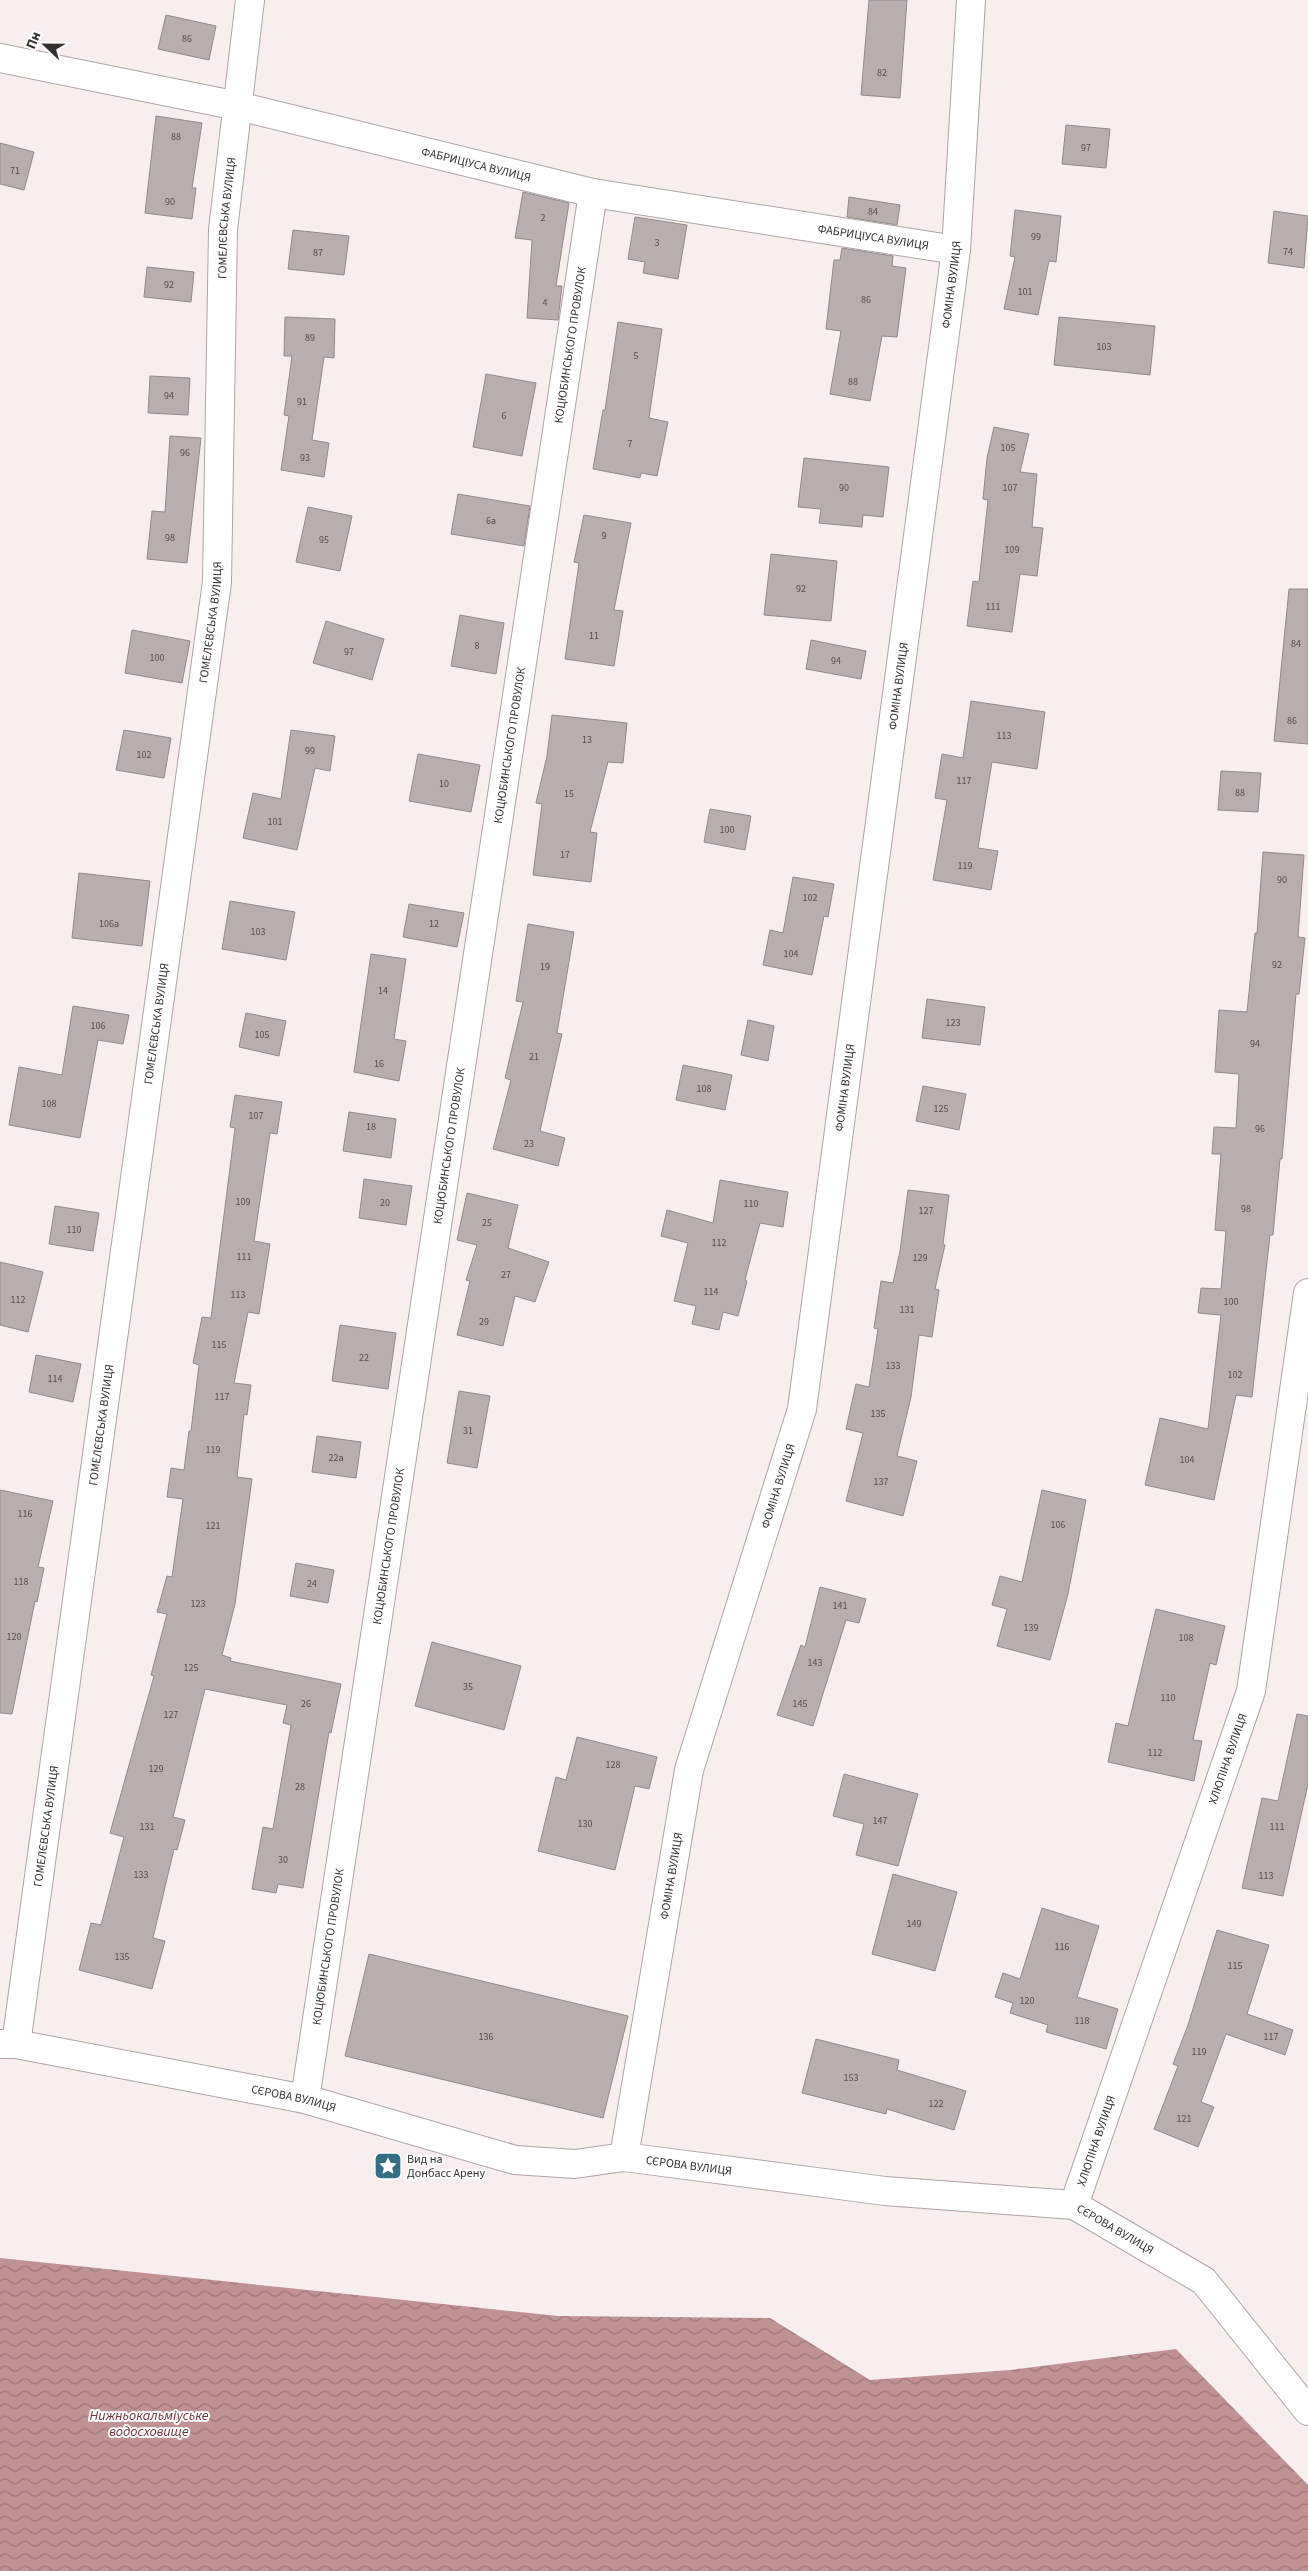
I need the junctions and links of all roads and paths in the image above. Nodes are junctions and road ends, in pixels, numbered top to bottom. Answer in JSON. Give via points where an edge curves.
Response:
{"nodes":[{"id":1,"x":250,"y":0,"type":"edge"},
{"id":2,"x":971,"y":0,"type":"edge"},
{"id":3,"x":0,"y":58,"type":"edge"},
{"id":4,"x":238,"y":106,"type":"junction"},
{"id":5,"x":593,"y":194,"type":"junction"},
{"id":6,"x":956,"y":250,"type":"junction"},
{"id":7,"x":1308,"y":1293,"type":"edge"},
{"id":8,"x":8,"y":2044,"type":"edge"},
{"id":9,"x":304,"y":2098,"type":"junction"},
{"id":10,"x":624,"y":2157,"type":"junction"},
{"id":11,"x":1074,"y":2205,"type":"junction"},
{"id":12,"x":1308,"y":2411,"type":"edge"}],
"edges":[{"from":1,"to":4,"type":"street","name":"ГОМЕЛЄВСЬКА ВУЛИЦЯ"},
{"from":2,"to":6,"type":"street","name":"ФОМІНА ВУЛИЦЯ"},
{"from":3,"to":4,"type":"street","name":"ФАБРИЦІУСА ВУЛИЦЯ"},
{"from":4,"to":5,"type":"street","name":"ФАБРИЦІУСА ВУЛИЦЯ"},
{"from":4,"to":8,"type":"street","name":"ГОМЕЛЄВСЬКА ВУЛИЦЯ","via":[[223,230],[217,582]]},
{"from":5,"to":6,"type":"street","name":"ФАБРИЦІУСА ВУЛИЦЯ"},
{"from":5,"to":9,"type":"street","name":"КОЦЮБИНСЬКОГО ПРОВУЛОК"},
{"from":6,"to":10,"type":"street","name":"ФОМІНА ВУЛИЦЯ","via":[[802,1409],[689,1770]]},
{"from":7,"to":11,"type":"street","name":"ХЛЮПІНА ВУЛИЦЯ","via":[[1252,1691]]},
{"from":8,"to":9,"type":"street","name":"СЄРОВА ВУЛИЦЯ"},
{"from":9,"to":10,"type":"street","name":"СЄРОВА ВУЛИЦЯ","via":[[516,2160],[576,2164]]},
{"from":10,"to":11,"type":"street","name":"СЄРОВА ВУЛИЦЯ","via":[[885,2192]]},
{"from":11,"to":12,"type":"street","name":"СЄРОВА ВУЛИЦЯ","via":[[1204,2281]]}]}
